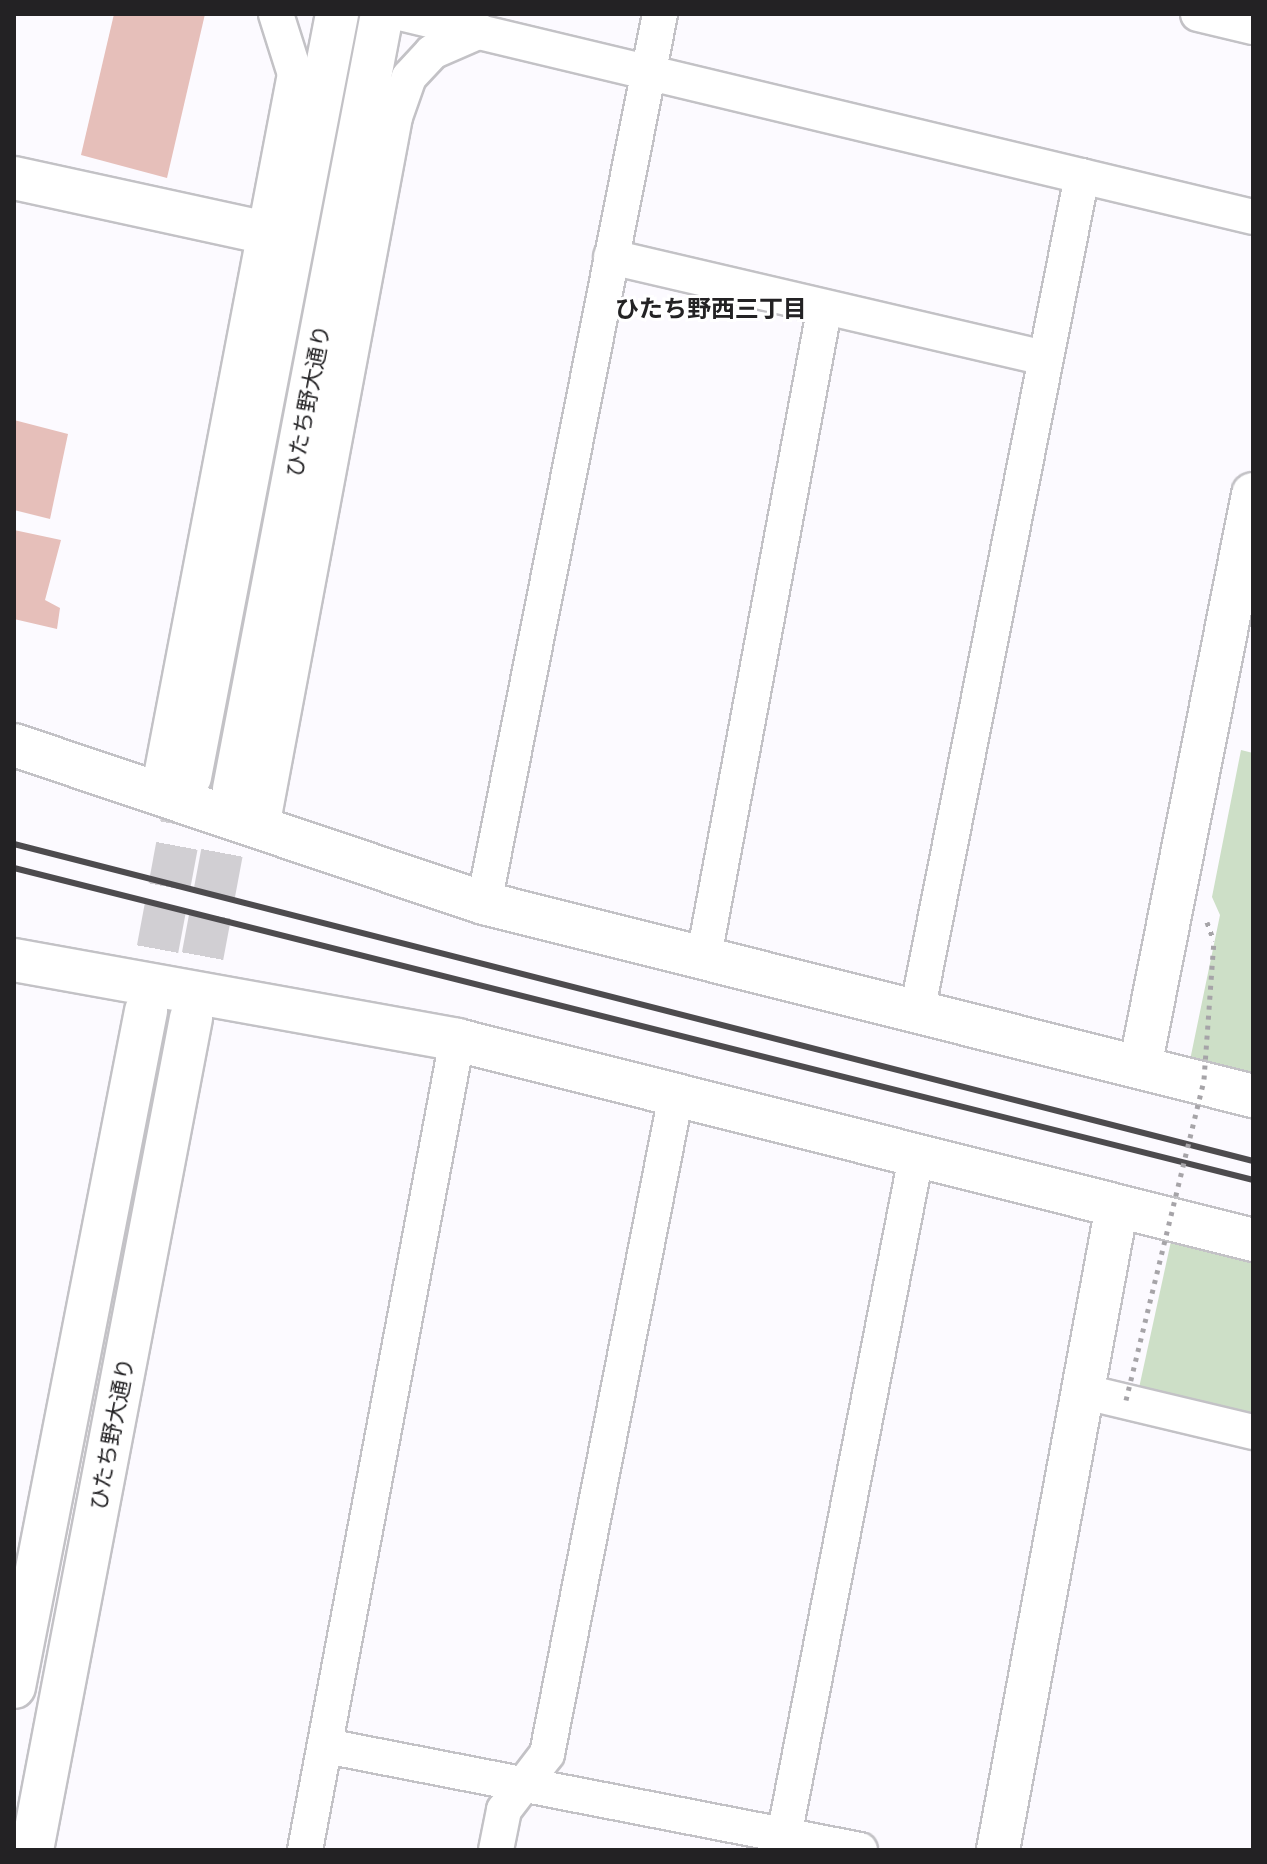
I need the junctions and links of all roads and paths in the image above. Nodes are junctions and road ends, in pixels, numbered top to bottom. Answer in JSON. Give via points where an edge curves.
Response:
{"nodes":[{"id":1,"x":276,"y":14,"type":"edge"},
{"id":2,"x":337,"y":14,"type":"edge"},
{"id":3,"x":382,"y":14,"type":"edge"},
{"id":4,"x":404,"y":14,"type":"edge"},
{"id":5,"x":660,"y":14,"type":"edge"},
{"id":6,"x":1198,"y":14,"type":"edge"},
{"id":7,"x":1253,"y":27,"type":"edge"},
{"id":8,"x":480,"y":31,"type":"junction"},
{"id":9,"x":648,"y":69,"type":"junction"},
{"id":10,"x":1082,"y":176,"type":"junction"},
{"id":11,"x":14,"y":178,"type":"edge"},
{"id":12,"x":1253,"y":217,"type":"edge"},
{"id":13,"x":262,"y":232,"type":"junction"},
{"id":14,"x":611,"y":257,"type":"junction"},
{"id":15,"x":824,"y":311,"type":"junction"},
{"id":16,"x":1045,"y":358,"type":"junction"},
{"id":17,"x":1253,"y":494,"type":"edge"},
{"id":18,"x":14,"y":745,"type":"edge"},
{"id":19,"x":174,"y":784,"type":"junction"},
{"id":20,"x":234,"y":789,"type":"tunnel mouth"},
{"id":21,"x":262,"y":827,"type":"junction"},
{"id":22,"x":484,"y":903,"type":"junction"},
{"id":23,"x":1214,"y":941,"type":"dead end"},
{"id":24,"x":704,"y":956,"type":"junction"},
{"id":25,"x":14,"y":960,"type":"edge"},
{"id":26,"x":146,"y":1011,"type":"tunnel mouth"},
{"id":27,"x":917,"y":1012,"type":"junction"},
{"id":28,"x":191,"y":1018,"type":"tunnel mouth"},
{"id":29,"x":457,"y":1040,"type":"junction"},
{"id":30,"x":1140,"y":1067,"type":"junction"},
{"id":31,"x":676,"y":1095,"type":"junction"},
{"id":32,"x":1253,"y":1096,"type":"edge"},
{"id":33,"x":916,"y":1157,"type":"junction"},
{"id":34,"x":1117,"y":1206,"type":"junction"},
{"id":35,"x":1253,"y":1240,"type":"edge"},
{"id":36,"x":1081,"y":1391,"type":"junction"},
{"id":37,"x":1126,"y":1400,"type":"junction"},
{"id":38,"x":1253,"y":1432,"type":"edge"},
{"id":39,"x":14,"y":1687,"type":"edge"},
{"id":40,"x":326,"y":1746,"type":"junction"},
{"id":41,"x":520,"y":1786,"type":"junction"},
{"id":42,"x":784,"y":1836,"type":"junction"},
{"id":43,"x":32,"y":1850,"type":"edge"},
{"id":44,"x":305,"y":1850,"type":"edge"},
{"id":45,"x":496,"y":1850,"type":"edge"},
{"id":46,"x":860,"y":1850,"type":"edge"},
{"id":47,"x":998,"y":1850,"type":"edge"}],
"edges":[{"from":1,"to":13,"type":"street","via":[[295,74]]},
{"from":2,"to":19,"type":"street","name":"ひたち野大通り"},
{"from":3,"to":20,"type":"street","name":"ひたち野大通り"},
{"from":4,"to":8,"type":"street"},
{"from":5,"to":9,"type":"street"},
{"from":6,"to":7,"type":"street"},
{"from":8,"to":9,"type":"street"},
{"from":8,"to":21,"type":"street","via":[[432,52],[409,77],[395,117]]},
{"from":9,"to":10,"type":"street"},
{"from":9,"to":14,"type":"street"},
{"from":10,"to":12,"type":"street"},
{"from":10,"to":16,"type":"street"},
{"from":11,"to":13,"type":"street"},
{"from":13,"to":19,"type":"street"},
{"from":14,"to":15,"type":"street"},
{"from":14,"to":22,"type":"street"},
{"from":15,"to":16,"type":"street"},
{"from":15,"to":24,"type":"street"},
{"from":16,"to":27,"type":"street"},
{"from":17,"to":30,"type":"street"},
{"from":18,"to":19,"type":"street"},
{"from":19,"to":21,"type":"street"},
{"from":21,"to":22,"type":"street"},
{"from":22,"to":24,"type":"street"},
{"from":23,"to":37,"type":"path","bridge":true,"via":[[1204,1079]]},
{"from":24,"to":27,"type":"street"},
{"from":25,"to":29,"type":"street"},
{"from":26,"to":39,"type":"street"},
{"from":27,"to":30,"type":"street"},
{"from":28,"to":43,"type":"street","name":"ひたち野大通り"},
{"from":29,"to":31,"type":"street"},
{"from":29,"to":40,"type":"street"},
{"from":30,"to":32,"type":"street"},
{"from":31,"to":33,"type":"street"},
{"from":31,"to":41,"type":"street","via":[[547,1754]]},
{"from":33,"to":34,"type":"street"},
{"from":33,"to":42,"type":"street"},
{"from":34,"to":35,"type":"street"},
{"from":34,"to":36,"type":"street"},
{"from":36,"to":37,"type":"street"},
{"from":36,"to":47,"type":"street"},
{"from":37,"to":38,"type":"street"},
{"from":40,"to":41,"type":"street"},
{"from":40,"to":44,"type":"street"},
{"from":41,"to":42,"type":"street"},
{"from":41,"to":45,"type":"street","via":[[504,1810]]},
{"from":42,"to":46,"type":"street"}]}
